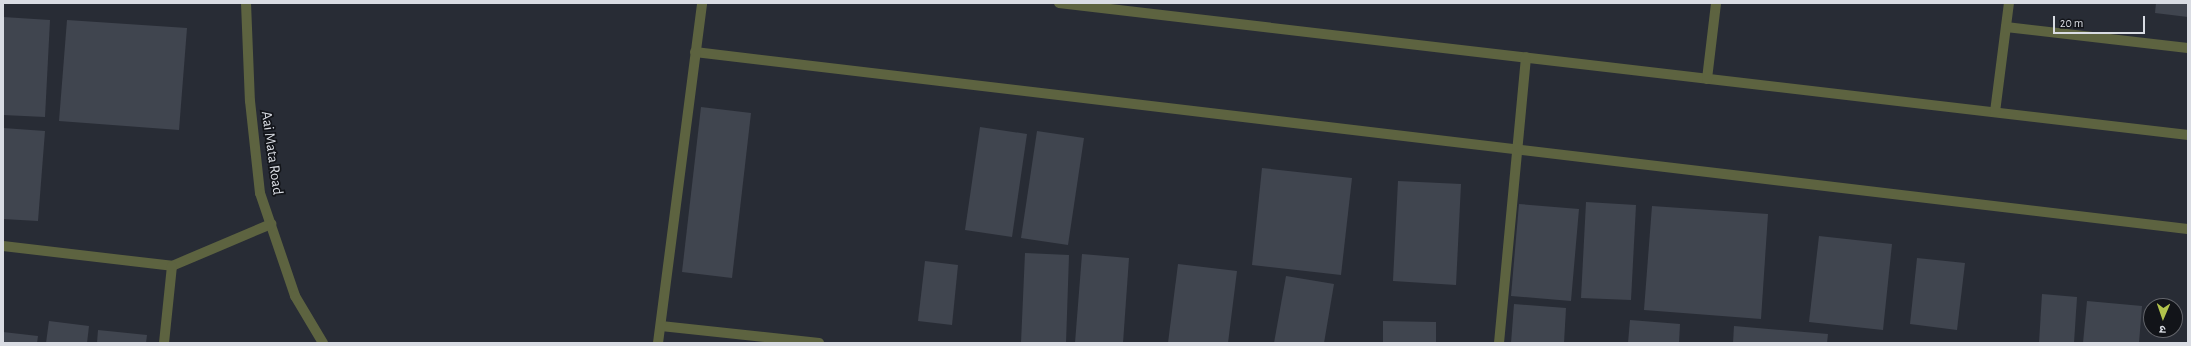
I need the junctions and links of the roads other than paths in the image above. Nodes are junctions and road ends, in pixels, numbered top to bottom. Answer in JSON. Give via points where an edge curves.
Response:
{"nodes":[{"id":1,"x":245,"y":3,"type":"edge"},
{"id":2,"x":702,"y":3,"type":"edge"},
{"id":3,"x":1060,"y":3,"type":"edge"},
{"id":4,"x":1716,"y":3,"type":"edge"},
{"id":5,"x":2009,"y":3,"type":"edge"},
{"id":6,"x":2006,"y":27,"type":"junction"},
{"id":7,"x":2188,"y":48,"type":"edge"},
{"id":8,"x":695,"y":52,"type":"junction"},
{"id":9,"x":1526,"y":58,"type":"junction"},
{"id":10,"x":1707,"y":79,"type":"junction"},
{"id":11,"x":1995,"y":112,"type":"junction"},
{"id":12,"x":2188,"y":134,"type":"edge"},
{"id":13,"x":1516,"y":149,"type":"junction"},
{"id":14,"x":271,"y":224,"type":"junction"},
{"id":15,"x":2188,"y":229,"type":"edge"},
{"id":16,"x":3,"y":246,"type":"edge"},
{"id":17,"x":172,"y":266,"type":"junction"},
{"id":18,"x":661,"y":326,"type":"junction"},
{"id":19,"x":164,"y":343,"type":"edge"},
{"id":20,"x":322,"y":343,"type":"edge"},
{"id":21,"x":658,"y":343,"type":"edge"},
{"id":22,"x":819,"y":343,"type":"edge"},
{"id":23,"x":1499,"y":343,"type":"edge"}],
"edges":[{"from":1,"to":14,"type":"street","name":"Aai Mata Road","via":[[250,101],[260,193]]},
{"from":2,"to":8,"type":"street"},
{"from":3,"to":9,"type":"street"},
{"from":4,"to":10,"type":"street"},
{"from":5,"to":6,"type":"street"},
{"from":6,"to":7,"type":"street"},
{"from":6,"to":11,"type":"street"},
{"from":8,"to":13,"type":"street"},
{"from":8,"to":18,"type":"street"},
{"from":9,"to":10,"type":"street"},
{"from":9,"to":13,"type":"street"},
{"from":10,"to":11,"type":"street"},
{"from":11,"to":12,"type":"street"},
{"from":13,"to":15,"type":"street"},
{"from":13,"to":23,"type":"street"},
{"from":14,"to":17,"type":"street"},
{"from":14,"to":20,"type":"street","name":"Aai Mata Road","via":[[295,296]]},
{"from":16,"to":17,"type":"street"},
{"from":17,"to":19,"type":"street"},
{"from":18,"to":21,"type":"street"},
{"from":18,"to":22,"type":"street"}]}
